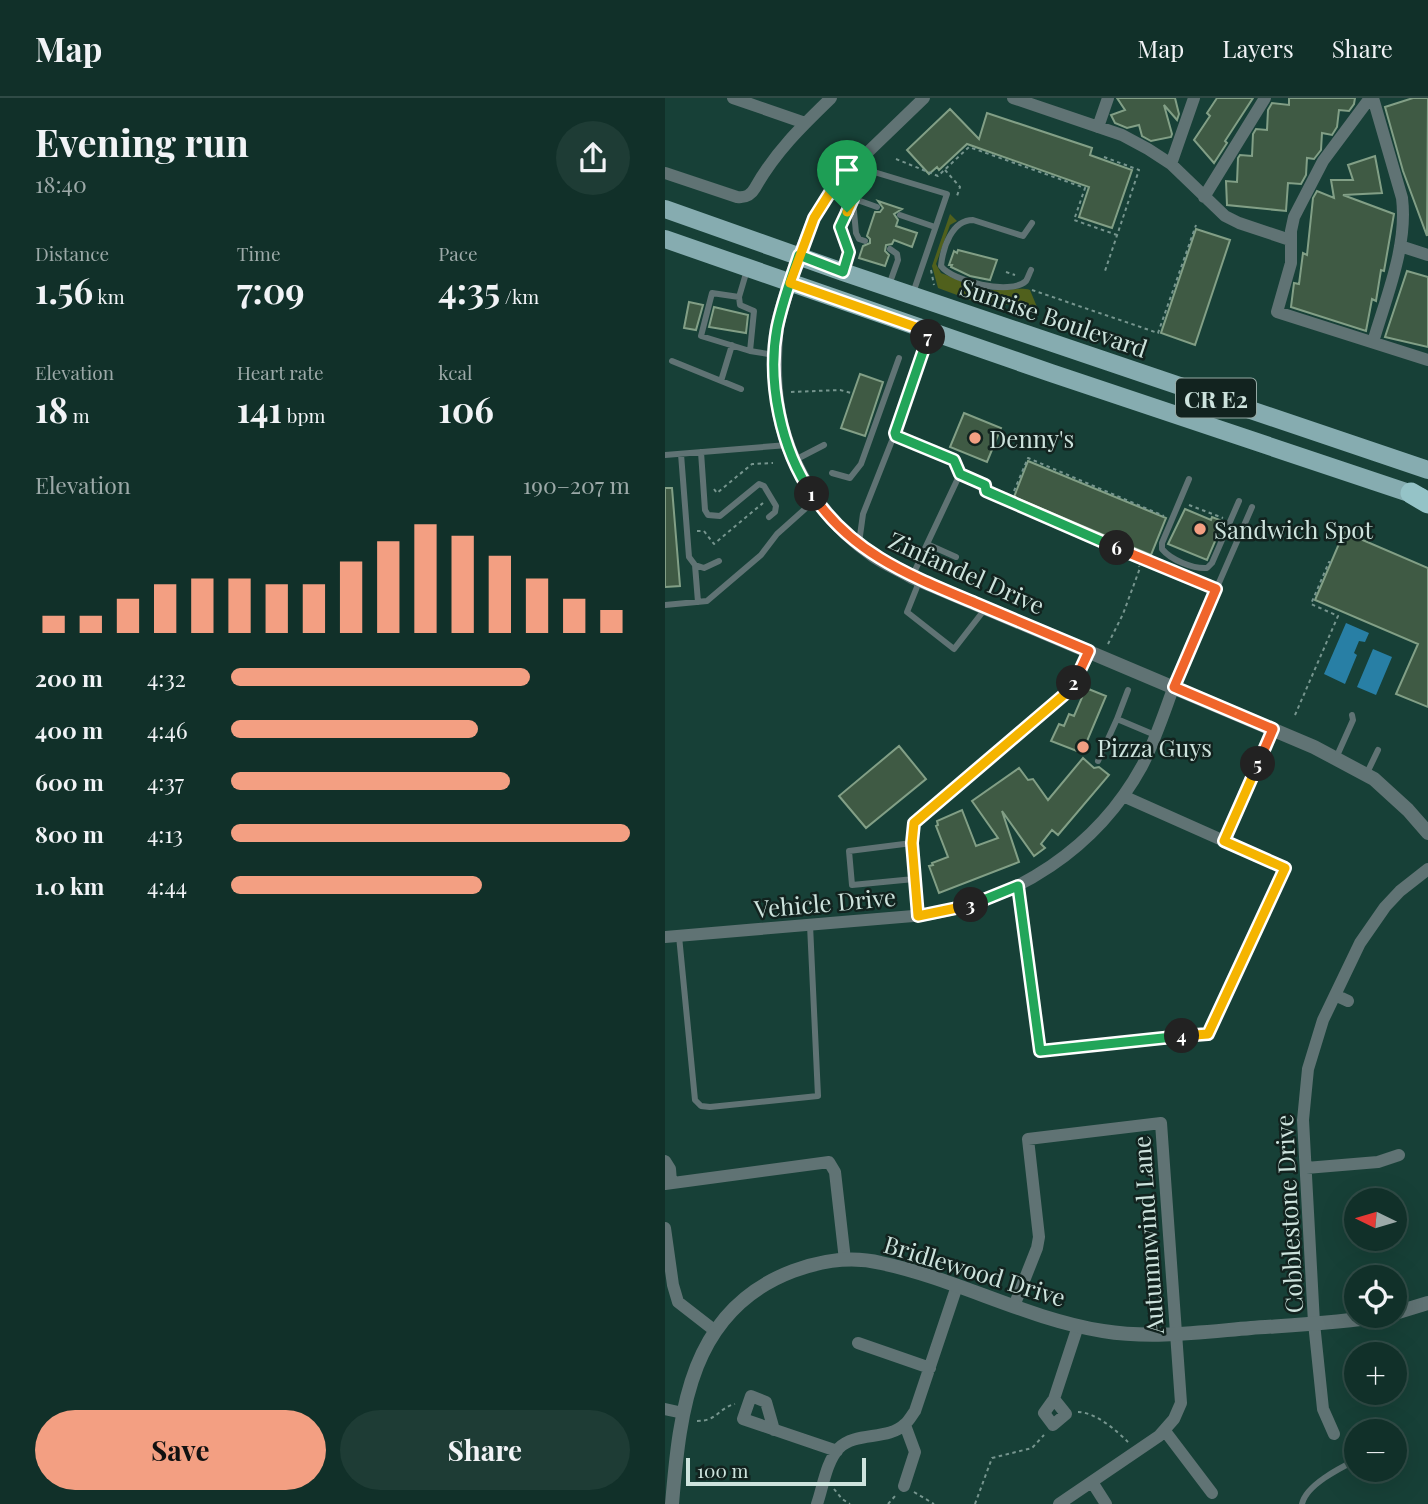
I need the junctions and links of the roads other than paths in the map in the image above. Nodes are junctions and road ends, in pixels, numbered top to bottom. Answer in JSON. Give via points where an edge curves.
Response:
{"nodes":[{"id":1,"x":733,"y":98,"type":"edge"},
{"id":2,"x":831,"y":98,"type":"edge"},
{"id":3,"x":924,"y":98,"type":"edge"},
{"id":4,"x":1108,"y":98,"type":"edge"},
{"id":5,"x":1193,"y":98,"type":"edge"},
{"id":6,"x":1265,"y":98,"type":"edge"},
{"id":7,"x":1372,"y":98,"type":"edge"},
{"id":8,"x":1019,"y":99,"type":"edge"},
{"id":9,"x":805,"y":123,"type":"junction"},
{"id":10,"x":1098,"y":127,"type":"junction"},
{"id":11,"x":1171,"y":164,"type":"junction"},
{"id":12,"x":854,"y":166,"type":"junction"},
{"id":13,"x":665,"y":173,"type":"edge"},
{"id":14,"x":831,"y":191,"type":"junction"},
{"id":15,"x":1205,"y":197,"type":"junction"},
{"id":16,"x":853,"y":199,"type":"junction"},
{"id":17,"x":877,"y":207,"type":"dead end"},
{"id":18,"x":665,"y":209,"type":"edge"},
{"id":19,"x":900,"y":215,"type":"dead end"},
{"id":20,"x":1032,"y":223,"type":"dead end"},
{"id":21,"x":935,"y":227,"type":"junction"},
{"id":22,"x":665,"y":239,"type":"edge"},
{"id":23,"x":1290,"y":240,"type":"junction"},
{"id":24,"x":865,"y":241,"type":"dead end"},
{"id":25,"x":1399,"y":246,"type":"junction"},
{"id":26,"x":891,"y":249,"type":"dead end"},
{"id":27,"x":799,"y":255,"type":"junction"},
{"id":28,"x":1428,"y":256,"type":"edge"},
{"id":29,"x":747,"y":268,"type":"junction"},
{"id":30,"x":1031,"y":270,"type":"dead end"},
{"id":31,"x":843,"y":272,"type":"junction"},
{"id":32,"x":790,"y":283,"type":"junction"},
{"id":33,"x":888,"y":287,"type":"junction"},
{"id":34,"x":912,"y":295,"type":"junction"},
{"id":35,"x":739,"y":297,"type":"junction"},
{"id":36,"x":930,"y":332,"type":"junction"},
{"id":37,"x":1373,"y":342,"type":"junction"},
{"id":38,"x":732,"y":345,"type":"junction"},
{"id":39,"x":750,"y":351,"type":"junction"},
{"id":40,"x":775,"y":355,"type":"junction"},
{"id":41,"x":899,"y":358,"type":"dead end"},
{"id":42,"x":1428,"y":360,"type":"edge"},
{"id":43,"x":671,"y":361,"type":"dead end"},
{"id":44,"x":722,"y":381,"type":"junction"},
{"id":45,"x":741,"y":389,"type":"dead end"},
{"id":46,"x":895,"y":433,"type":"junction"},
{"id":47,"x":788,"y":445,"type":"junction"},
{"id":48,"x":824,"y":445,"type":"dead end"},
{"id":49,"x":701,"y":452,"type":"junction"},
{"id":50,"x":681,"y":454,"type":"junction"},
{"id":51,"x":665,"y":455,"type":"edge"},
{"id":52,"x":794,"y":460,"type":"junction"},
{"id":53,"x":1428,"y":470,"type":"edge"},
{"id":54,"x":832,"y":473,"type":"dead end"},
{"id":55,"x":960,"y":474,"type":"junction"},
{"id":56,"x":1189,"y":479,"type":"dead end"},
{"id":57,"x":1422,"y":499,"type":"edge"},
{"id":58,"x":816,"y":500,"type":"junction"},
{"id":59,"x":1239,"y":501,"type":"dead end"},
{"id":60,"x":1252,"y":506,"type":"dead end"},
{"id":61,"x":769,"y":517,"type":"dead end"},
{"id":62,"x":859,"y":544,"type":"junction"},
{"id":63,"x":927,"y":544,"type":"junction"},
{"id":64,"x":956,"y":557,"type":"dead end"},
{"id":65,"x":719,"y":561,"type":"dead end"},
{"id":66,"x":695,"y":565,"type":"junction"},
{"id":67,"x":916,"y":578,"type":"junction"},
{"id":68,"x":1216,"y":589,"type":"junction"},
{"id":69,"x":698,"y":602,"type":"junction"},
{"id":70,"x":665,"y":605,"type":"edge"},
{"id":71,"x":986,"y":608,"type":"junction"},
{"id":72,"x":1089,"y":651,"type":"junction"},
{"id":73,"x":1174,"y":687,"type":"junction"},
{"id":74,"x":1128,"y":690,"type":"dead end"},
{"id":75,"x":1352,"y":715,"type":"dead end"},
{"id":76,"x":1117,"y":719,"type":"junction"},
{"id":77,"x":1273,"y":729,"type":"junction"},
{"id":78,"x":1155,"y":736,"type":"junction"},
{"id":79,"x":1378,"y":750,"type":"dead end"},
{"id":80,"x":1336,"y":758,"type":"junction"},
{"id":81,"x":1098,"y":761,"type":"dead end"},
{"id":82,"x":1367,"y":775,"type":"junction"},
{"id":83,"x":1123,"y":796,"type":"junction"},
{"id":84,"x":1426,"y":826,"type":"edge"},
{"id":85,"x":1224,"y":841,"type":"junction"},
{"id":86,"x":912,"y":843,"type":"junction"},
{"id":87,"x":1428,"y":869,"type":"edge"},
{"id":88,"x":914,"y":879,"type":"junction"},
{"id":89,"x":1018,"y":886,"type":"junction"},
{"id":90,"x":918,"y":916,"type":"junction"},
{"id":91,"x":810,"y":925,"type":"junction"},
{"id":92,"x":679,"y":936,"type":"junction"},
{"id":93,"x":665,"y":937,"type":"edge"},
{"id":94,"x":1335,"y":995,"type":"junction"},
{"id":95,"x":1348,"y":1001,"type":"dead end"},
{"id":96,"x":1399,"y":1155,"type":"dead end"},
{"id":97,"x":665,"y":1161,"type":"edge"},
{"id":98,"x":1306,"y":1168,"type":"junction"},
{"id":99,"x":668,"y":1183,"type":"edge"},
{"id":100,"x":665,"y":1228,"type":"edge"},
{"id":101,"x":845,"y":1260,"type":"junction"},
{"id":102,"x":957,"y":1286,"type":"junction"},
{"id":103,"x":1428,"y":1303,"type":"edge"},
{"id":104,"x":1014,"y":1306,"type":"junction"},
{"id":105,"x":1407,"y":1309,"type":"edge"},
{"id":106,"x":1344,"y":1320,"type":"edge"},
{"id":107,"x":1314,"y":1323,"type":"junction"},
{"id":108,"x":1078,"y":1326,"type":"junction"},
{"id":109,"x":714,"y":1330,"type":"junction"},
{"id":110,"x":1175,"y":1334,"type":"junction"},
{"id":111,"x":858,"y":1343,"type":"dead end"},
{"id":112,"x":930,"y":1368,"type":"junction"},
{"id":113,"x":1054,"y":1399,"type":"junction"},
{"id":114,"x":665,"y":1409,"type":"edge"},
{"id":115,"x":683,"y":1413,"type":"junction"},
{"id":116,"x":905,"y":1425,"type":"junction"},
{"id":117,"x":774,"y":1430,"type":"junction"},
{"id":118,"x":1165,"y":1431,"type":"junction"},
{"id":119,"x":1334,"y":1434,"type":"dead end"},
{"id":120,"x":837,"y":1451,"type":"junction"},
{"id":121,"x":1344,"y":1466,"type":"edge"},
{"id":122,"x":1092,"y":1482,"type":"junction"},
{"id":123,"x":904,"y":1486,"type":"road end"},
{"id":124,"x":1212,"y":1493,"type":"dead end"},
{"id":125,"x":672,"y":1504,"type":"edge"},
{"id":126,"x":817,"y":1504,"type":"edge"},
{"id":127,"x":1059,"y":1504,"type":"edge"},
{"id":128,"x":1106,"y":1504,"type":"edge"},
{"id":129,"x":1302,"y":1504,"type":"edge"}],
"edges":[{"from":1,"to":9,"type":"street"},
{"from":2,"to":9,"type":"street"},
{"from":3,"to":12,"type":"street","name":"Zinfandel Drive"},
{"from":4,"to":10,"type":"street"},
{"from":5,"to":11,"type":"street"},
{"from":6,"to":15,"type":"street"},
{"from":7,"to":23,"type":"street","via":[[1346,128],[1307,189]]},
{"from":7,"to":25,"type":"street","via":[[1402,198]]},
{"from":8,"to":10,"type":"street"},
{"from":9,"to":13,"type":"street","via":[[748,196],[737,197]]},
{"from":10,"to":11,"type":"street"},
{"from":11,"to":15,"type":"street"},
{"from":12,"to":14,"type":"street","name":"Zinfandel Drive"},
{"from":12,"to":21,"type":"lane","via":[[947,194]]},
{"from":14,"to":16,"type":"lane"},
{"from":14,"to":27,"type":"street","name":"Zinfandel Drive"},
{"from":15,"to":23,"type":"street","via":[[1232,220]]},
{"from":16,"to":17,"type":"lane"},
{"from":16,"to":24,"type":"lane","via":[[856,233]]},
{"from":16,"to":31,"type":"lane","via":[[840,227],[849,252]]},
{"from":18,"to":27,"type":"main road","name":"Sunrise Boulevard","number":"CR E2"},
{"from":19,"to":21,"type":"lane"},
{"from":20,"to":30,"type":"lane","via":[[1023,236],[965,220],[954,227],[941,260],[945,271],[987,286],[1013,287],[1024,282]]},
{"from":21,"to":34,"type":"lane"},
{"from":22,"to":29,"type":"main road","number":"CR E2"},
{"from":23,"to":37,"type":"street","via":[[1291,263],[1277,312]]},
{"from":25,"to":28,"type":"street"},
{"from":25,"to":37,"type":"street"},
{"from":26,"to":33,"type":"lane","via":[[898,261]]},
{"from":27,"to":31,"type":"main road","name":"Sunrise Boulevard","number":"CR E2"},
{"from":27,"to":32,"type":"street","name":"Zinfandel Drive"},
{"from":29,"to":32,"type":"main road","number":"CR E2"},
{"from":29,"to":35,"type":"lane"},
{"from":31,"to":33,"type":"main road","name":"Sunrise Boulevard","number":"CR E2"},
{"from":32,"to":36,"type":"main road","number":"CR E2"},
{"from":32,"to":40,"type":"street","name":"Zinfandel Drive"},
{"from":33,"to":34,"type":"main road","name":"Sunrise Boulevard","number":"CR E2"},
{"from":34,"to":53,"type":"main road","name":"Sunrise Boulevard","number":"CR E2"},
{"from":35,"to":38,"type":"lane","via":[[712,293],[701,336]]},
{"from":35,"to":39,"type":"lane","via":[[740,305],[754,311]]},
{"from":36,"to":46,"type":"lane"},
{"from":36,"to":57,"type":"main road","number":"CR E2"},
{"from":37,"to":42,"type":"street"},
{"from":38,"to":39,"type":"lane"},
{"from":38,"to":44,"type":"lane"},
{"from":39,"to":40,"type":"lane"},
{"from":40,"to":47,"type":"street","name":"Zinfandel Drive","via":[[775,393]]},
{"from":41,"to":54,"type":"lane","via":[[861,464],[850,478]]},
{"from":43,"to":44,"type":"lane"},
{"from":44,"to":45,"type":"lane"},
{"from":46,"to":55,"type":"lane","via":[[954,460]]},
{"from":46,"to":62,"type":"lane","via":[[863,514]]},
{"from":47,"to":49,"type":"lane"},
{"from":47,"to":52,"type":"street","name":"Zinfandel Drive"},
{"from":48,"to":52,"type":"lane"},
{"from":49,"to":50,"type":"lane"},
{"from":49,"to":61,"type":"lane","via":[[708,515],[720,516],[759,484],[776,506]]},
{"from":50,"to":51,"type":"lane"},
{"from":50,"to":66,"type":"lane","via":[[689,557]]},
{"from":52,"to":58,"type":"street","name":"Zinfandel Drive"},
{"from":55,"to":63,"type":"lane"},
{"from":55,"to":68,"type":"lane","via":[[985,485],[986,491]]},
{"from":56,"to":59,"type":"lane","via":[[1162,543],[1168,555],[1207,568]]},
{"from":58,"to":62,"type":"street","name":"Zinfandel Drive"},
{"from":58,"to":69,"type":"lane","via":[[777,534],[761,555],[707,601]]},
{"from":60,"to":68,"type":"lane"},
{"from":62,"to":67,"type":"street","name":"Zinfandel Drive"},
{"from":63,"to":64,"type":"lane"},
{"from":63,"to":67,"type":"lane"},
{"from":65,"to":66,"type":"lane","via":[[704,568]]},
{"from":66,"to":69,"type":"lane"},
{"from":67,"to":71,"type":"street","name":"Zinfandel Drive"},
{"from":67,"to":71,"type":"lane","via":[[907,612],[954,649]]},
{"from":68,"to":73,"type":"lane"},
{"from":69,"to":70,"type":"lane"},
{"from":71,"to":72,"type":"street","name":"Zinfandel Drive"},
{"from":72,"to":73,"type":"street","name":"Zinfandel Drive"},
{"from":72,"to":86,"type":"lane","via":[[1072,688],[914,823]]},
{"from":73,"to":77,"type":"street","name":"Zinfandel Drive"},
{"from":73,"to":78,"type":"street","name":"Vehicle Drive"},
{"from":74,"to":76,"type":"lane"},
{"from":75,"to":80,"type":"lane"},
{"from":76,"to":78,"type":"lane"},
{"from":76,"to":81,"type":"lane"},
{"from":77,"to":80,"type":"street","name":"Zinfandel Drive"},
{"from":77,"to":85,"type":"street"},
{"from":78,"to":83,"type":"street","name":"Vehicle Drive"},
{"from":79,"to":82,"type":"lane"},
{"from":80,"to":82,"type":"street","name":"Zinfandel Drive"},
{"from":82,"to":84,"type":"street","name":"Zinfandel Drive"},
{"from":83,"to":85,"type":"street"},
{"from":83,"to":89,"type":"street","name":"Vehicle Drive","via":[[1073,850]]},
{"from":85,"to":89,"type":"street","via":[[1285,868],[1208,1034],[1040,1051]]},
{"from":86,"to":88,"type":"lane"},
{"from":86,"to":88,"type":"lane","via":[[849,851],[852,885]]},
{"from":87,"to":94,"type":"street","name":"Cobblestone Drive","via":[[1400,891],[1372,924]]},
{"from":88,"to":90,"type":"lane"},
{"from":89,"to":90,"type":"street","name":"Vehicle Drive","via":[[967,906]]},
{"from":90,"to":91,"type":"street","name":"Vehicle Drive"},
{"from":91,"to":92,"type":"street","name":"Vehicle Drive"},
{"from":91,"to":92,"type":"lane","via":[[818,1096],[711,1107],[695,1100]]},
{"from":92,"to":93,"type":"street","name":"Vehicle Drive"},
{"from":94,"to":95,"type":"street"},
{"from":94,"to":98,"type":"street","name":"Cobblestone Drive","via":[[1308,1069],[1303,1120]]},
{"from":96,"to":98,"type":"street","via":[[1378,1162]]},
{"from":97,"to":99,"type":"street","via":[[670,1169]]},
{"from":98,"to":107,"type":"street","name":"Cobblestone Drive"},
{"from":99,"to":101,"type":"street","via":[[829,1162],[835,1172]]},
{"from":100,"to":109,"type":"street","via":[[678,1302]]},
{"from":101,"to":102,"type":"street","name":"Bridlewood Drive","via":[[884,1263]]},
{"from":101,"to":109,"type":"street","name":"Bridlewood Drive","via":[[814,1264],[772,1280]]},
{"from":102,"to":104,"type":"street","name":"Bridlewood Drive"},
{"from":102,"to":112,"type":"street"},
{"from":103,"to":105,"type":"street"},
{"from":104,"to":108,"type":"street","name":"Bridlewood Drive"},
{"from":104,"to":110,"type":"street","name":"Autumnwind Lane","via":[[1039,1237],[1028,1139],[1161,1123]]},
{"from":106,"to":107,"type":"street","name":"Bridlewood Drive"},
{"from":107,"to":110,"type":"street","name":"Bridlewood Drive"},
{"from":107,"to":119,"type":"street","name":"Cobblestone Drive","via":[[1323,1409]]},
{"from":108,"to":110,"type":"street","name":"Bridlewood Drive","via":[[1130,1335]]},
{"from":108,"to":113,"type":"street"},
{"from":109,"to":115,"type":"street","name":"Bridlewood Drive","via":[[692,1377]]},
{"from":110,"to":118,"type":"street","name":"Autumnwind Lane","via":[[1182,1395],[1179,1410]]},
{"from":111,"to":112,"type":"street"},
{"from":112,"to":116,"type":"street","via":[[915,1411]]},
{"from":113,"to":113,"type":"street","via":[[1044,1413],[1053,1425],[1066,1414]]},
{"from":114,"to":115,"type":"street"},
{"from":115,"to":125,"type":"street","name":"Bridlewood Drive"},
{"from":116,"to":120,"type":"street","via":[[850,1441]]},
{"from":116,"to":123,"type":"street","via":[[915,1452]]},
{"from":117,"to":117,"type":"street","via":[[743,1419],[751,1396],[766,1402]]},
{"from":117,"to":120,"type":"street"},
{"from":118,"to":122,"type":"street","name":"Autumnwind Lane"},
{"from":118,"to":124,"type":"street"},
{"from":120,"to":126,"type":"street"},
{"from":121,"to":129,"type":"lane","via":[[1304,1497]]},
{"from":122,"to":127,"type":"street","name":"Autumnwind Lane"},
{"from":122,"to":128,"type":"street"}]}
